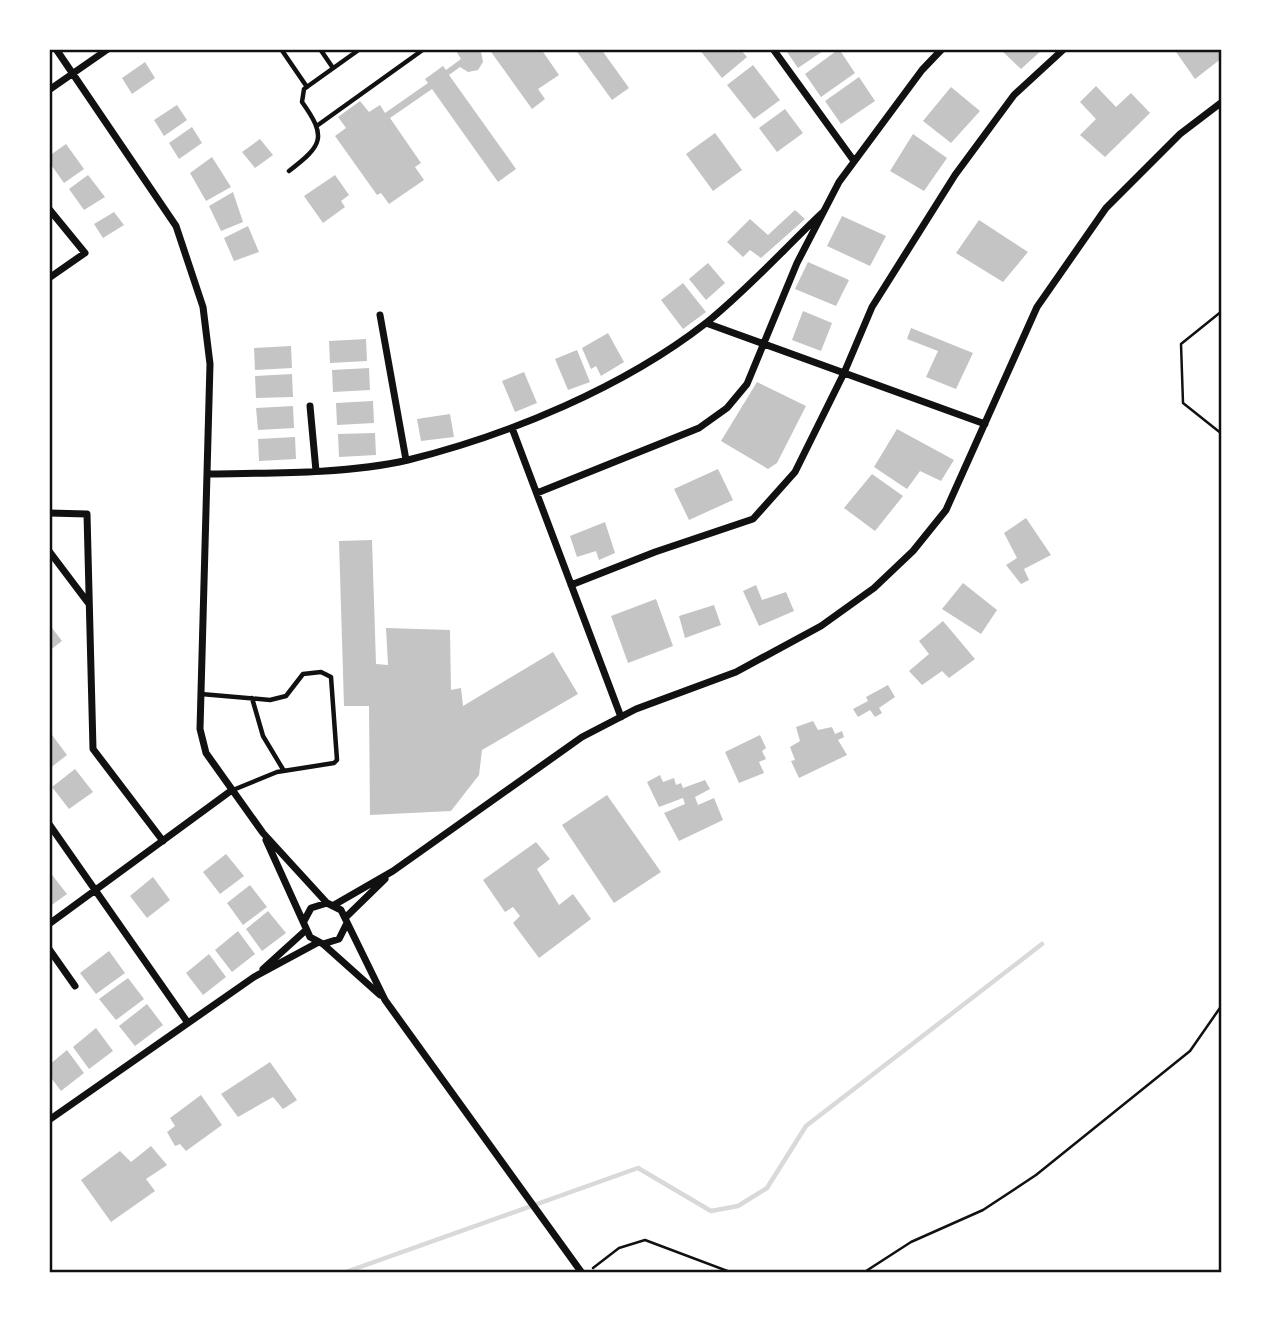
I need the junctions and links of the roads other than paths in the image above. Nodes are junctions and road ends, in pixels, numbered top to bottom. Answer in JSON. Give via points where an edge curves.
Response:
{"nodes":[{"id":1,"x":56,"y":49,"type":"edge"},
{"id":2,"x":108,"y":49,"type":"edge"},
{"id":3,"x":281,"y":49,"type":"edge"},
{"id":4,"x":320,"y":49,"type":"edge"},
{"id":5,"x":360,"y":49,"type":"edge"},
{"id":6,"x":424,"y":49,"type":"edge"},
{"id":7,"x":773,"y":49,"type":"edge"},
{"id":8,"x":942,"y":49,"type":"edge"},
{"id":9,"x":1064,"y":49,"type":"edge"},
{"id":10,"x":333,"y":68,"type":"junction"},
{"id":11,"x":73,"y":73,"type":"junction"},
{"id":12,"x":307,"y":87,"type":"junction"},
{"id":13,"x":49,"y":90,"type":"edge"},
{"id":14,"x":1222,"y":102,"type":"edge"},
{"id":15,"x":318,"y":125,"type":"junction"},
{"id":16,"x":854,"y":161,"type":"junction"},
{"id":17,"x":289,"y":171,"type":"dead end"},
{"id":18,"x":49,"y":209,"type":"edge"},
{"id":19,"x":822,"y":214,"type":"junction"},
{"id":20,"x":49,"y":278,"type":"edge"},
{"id":21,"x":380,"y":315,"type":"dead end"},
{"id":22,"x":706,"y":323,"type":"junction"},
{"id":23,"x":764,"y":344,"type":"junction"},
{"id":24,"x":844,"y":373,"type":"junction"},
{"id":25,"x":310,"y":406,"type":"dead end"},
{"id":26,"x":985,"y":424,"type":"junction"},
{"id":27,"x":512,"y":428,"type":"junction"},
{"id":28,"x":406,"y":460,"type":"junction"},
{"id":29,"x":316,"y":471,"type":"junction"},
{"id":30,"x":207,"y":474,"type":"junction"},
{"id":31,"x":537,"y":493,"type":"junction"},
{"id":32,"x":49,"y":513,"type":"edge"},
{"id":33,"x":49,"y":551,"type":"edge"},
{"id":34,"x":571,"y":585,"type":"junction"},
{"id":35,"x":89,"y":605,"type":"junction"},
{"id":36,"x":201,"y":694,"type":"junction"},
{"id":37,"x":252,"y":698,"type":"junction"},
{"id":38,"x":621,"y":717,"type":"junction"},
{"id":39,"x":284,"y":771,"type":"junction"},
{"id":40,"x":232,"y":790,"type":"junction"},
{"id":41,"x":49,"y":824,"type":"edge"},
{"id":42,"x":263,"y":833,"type":"junction"},
{"id":43,"x":163,"y":841,"type":"junction"},
{"id":44,"x":393,"y":871,"type":"junction"},
{"id":45,"x":96,"y":890,"type":"junction"},
{"id":46,"x":330,"y":904,"type":"junction"},
{"id":47,"x":346,"y":921,"type":"junction"},
{"id":48,"x":49,"y":924,"type":"edge"},
{"id":49,"x":305,"y":926,"type":"junction"},
{"id":50,"x":320,"y":944,"type":"junction"},
{"id":51,"x":49,"y":949,"type":"edge"},
{"id":52,"x":254,"y":977,"type":"junction"},
{"id":53,"x":75,"y":986,"type":"dead end"},
{"id":54,"x":385,"y":1000,"type":"junction"},
{"id":55,"x":188,"y":1023,"type":"junction"},
{"id":56,"x":49,"y":1120,"type":"edge"},
{"id":57,"x":584,"y":1273,"type":"edge"}],
"edges":[{"from":1,"to":11,"type":"street"},
{"from":2,"to":11,"type":"street"},
{"from":3,"to":12,"type":"lane"},
{"from":4,"to":10,"type":"lane"},
{"from":5,"to":10,"type":"lane"},
{"from":6,"to":15,"type":"lane"},
{"from":7,"to":16,"type":"street"},
{"from":8,"to":16,"type":"street"},
{"from":9,"to":24,"type":"street","via":[[1014,95],[955,175],[872,307]]},
{"from":10,"to":12,"type":"lane"},
{"from":11,"to":13,"type":"street"},
{"from":11,"to":30,"type":"street","via":[[176,226],[190,263],[203,306],[210,364]]},
{"from":12,"to":15,"type":"lane","via":[[302,102]]},
{"from":14,"to":26,"type":"street","via":[[1180,134],[1105,208],[1037,307]]},
{"from":15,"to":17,"type":"lane","via":[[312,153]]},
{"from":16,"to":19,"type":"street"},
{"from":18,"to":20,"type":"street","via":[[85,253]]},
{"from":19,"to":22,"type":"street"},
{"from":19,"to":23,"type":"street"},
{"from":21,"to":28,"type":"street"},
{"from":22,"to":23,"type":"street"},
{"from":22,"to":27,"type":"street","via":[[632,372]]},
{"from":23,"to":24,"type":"street"},
{"from":23,"to":31,"type":"street","via":[[747,384],[727,408],[699,428]]},
{"from":24,"to":26,"type":"street"},
{"from":24,"to":34,"type":"street","via":[[795,472],[753,519]]},
{"from":25,"to":29,"type":"street"},
{"from":26,"to":38,"type":"street","via":[[946,510],[913,551],[874,588],[821,626],[736,672]]},
{"from":27,"to":28,"type":"street"},
{"from":27,"to":31,"type":"street"},
{"from":28,"to":29,"type":"street"},
{"from":29,"to":30,"type":"street"},
{"from":30,"to":36,"type":"street"},
{"from":31,"to":34,"type":"street"},
{"from":32,"to":35,"type":"street","via":[[87,514]]},
{"from":33,"to":35,"type":"street"},
{"from":34,"to":38,"type":"street"},
{"from":35,"to":43,"type":"street","via":[[93,749]]},
{"from":36,"to":37,"type":"lane"},
{"from":36,"to":40,"type":"street","via":[[205,753]]},
{"from":37,"to":39,"type":"lane","via":[[263,736]]},
{"from":37,"to":39,"type":"lane","via":[[265,701],[286,696],[303,674],[321,671],[331,677],[337,760]]},
{"from":38,"to":44,"type":"street","via":[[582,737]]},
{"from":39,"to":40,"type":"lane"},
{"from":40,"to":42,"type":"street"},
{"from":40,"to":43,"type":"street"},
{"from":41,"to":45,"type":"street"},
{"from":42,"to":46,"type":"street"},
{"from":42,"to":49,"type":"street"},
{"from":43,"to":45,"type":"street"},
{"from":44,"to":46,"type":"street"},
{"from":44,"to":47,"type":"street"},
{"from":45,"to":48,"type":"street"},
{"from":45,"to":55,"type":"street"},
{"from":46,"to":47,"type":"street"},
{"from":46,"to":49,"type":"street","via":[[312,908]]},
{"from":47,"to":50,"type":"street","via":[[339,939]]},
{"from":47,"to":54,"type":"street"},
{"from":49,"to":50,"type":"street"},
{"from":49,"to":52,"type":"street"},
{"from":50,"to":52,"type":"street"},
{"from":50,"to":54,"type":"street"},
{"from":51,"to":53,"type":"street"},
{"from":52,"to":55,"type":"street"},
{"from":54,"to":57,"type":"street"},
{"from":55,"to":56,"type":"street"}]}
